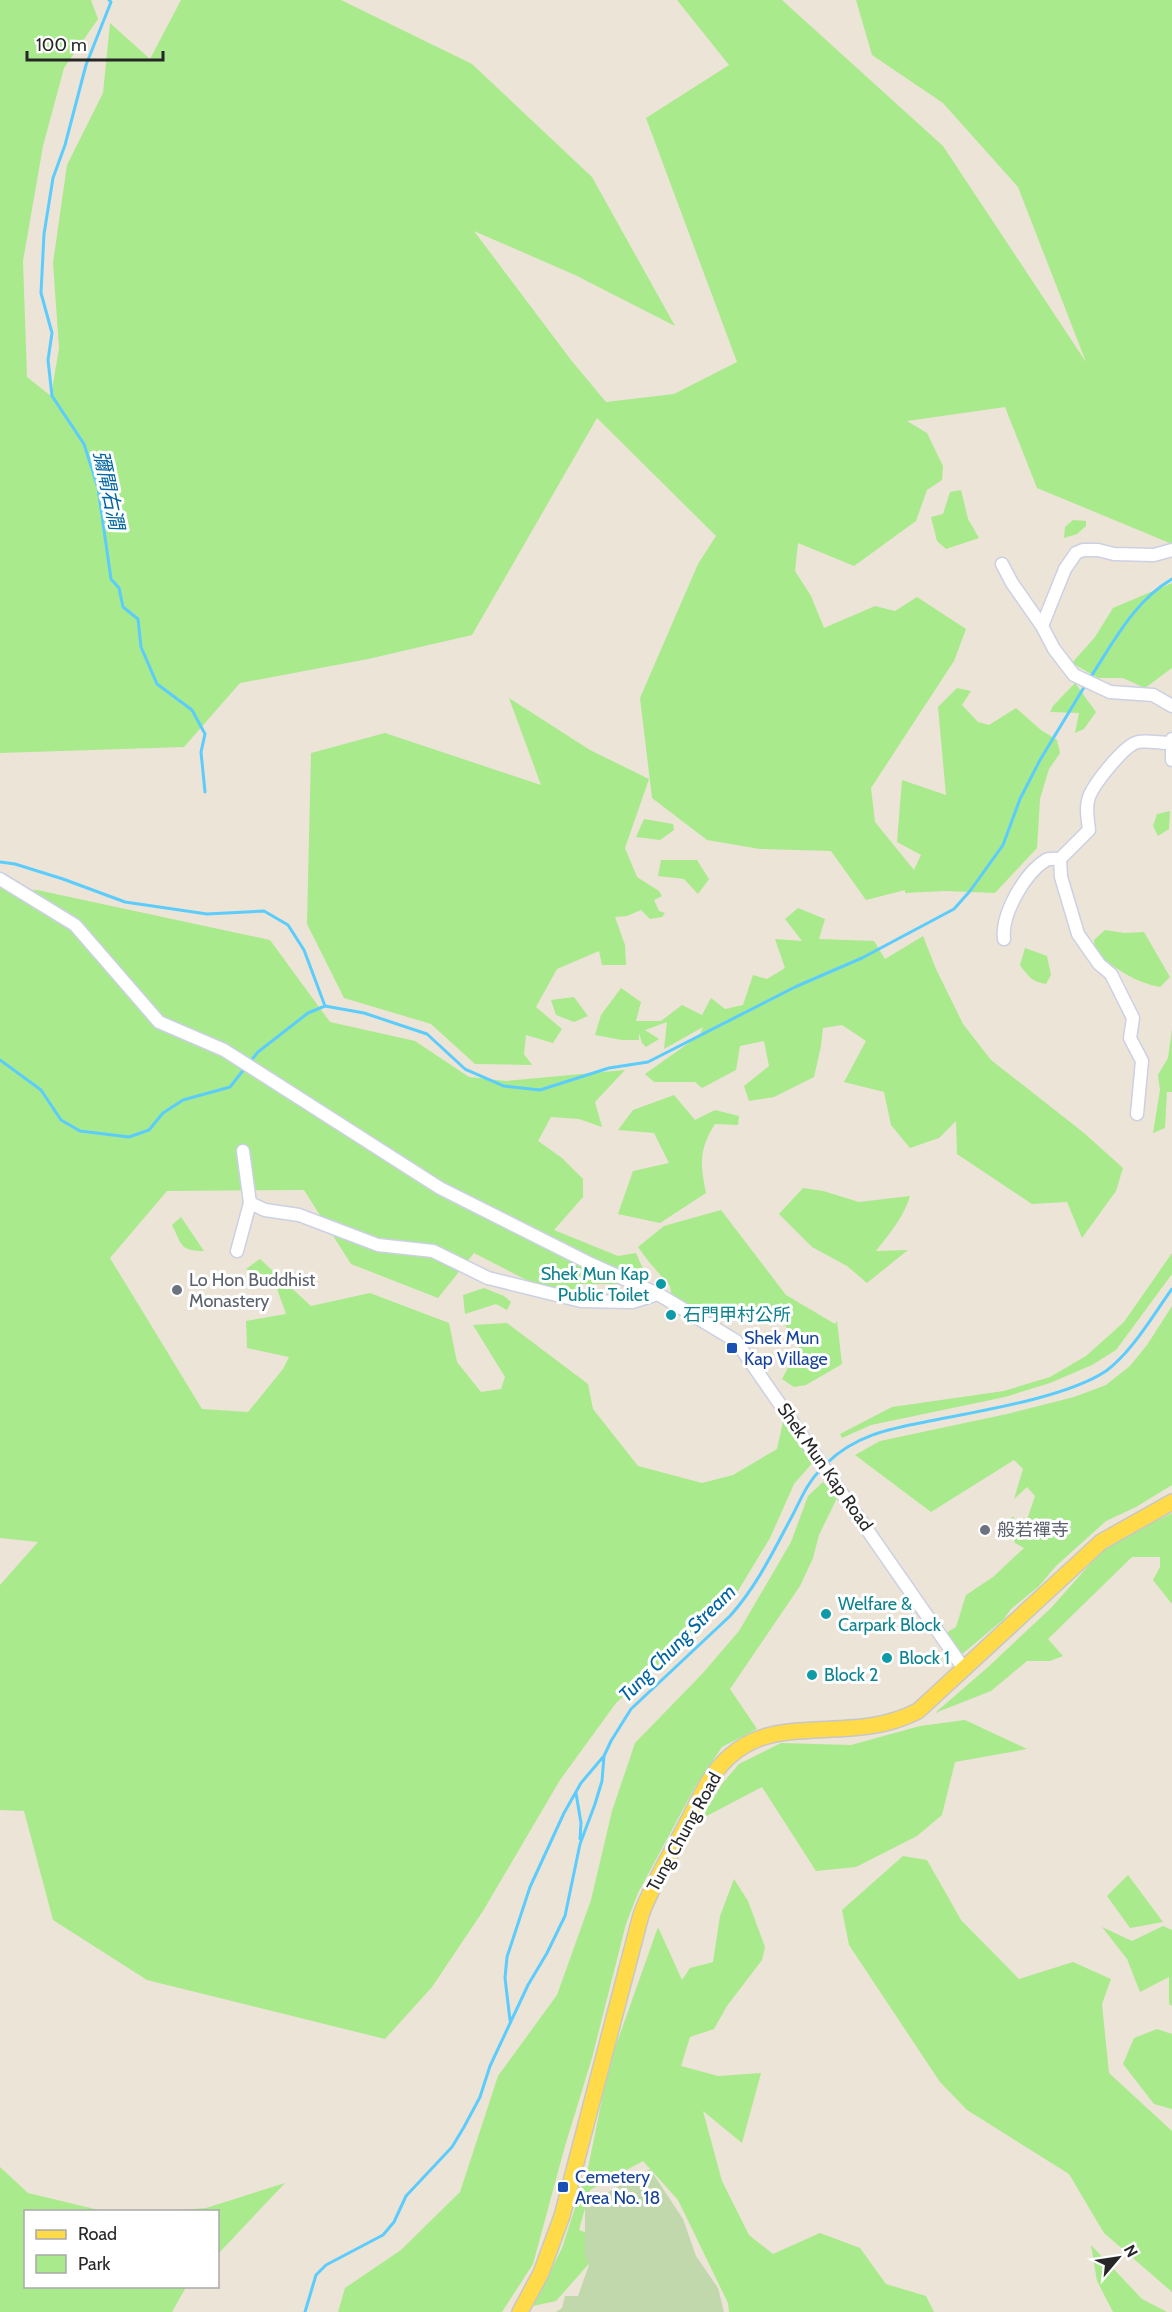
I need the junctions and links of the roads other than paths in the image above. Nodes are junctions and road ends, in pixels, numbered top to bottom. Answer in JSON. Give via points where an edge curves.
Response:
{"nodes":[{"id":1,"x":1172,"y":550,"type":"edge"},
{"id":2,"x":1002,"y":564,"type":"dead end"},
{"id":3,"x":1042,"y":626,"type":"junction"},
{"id":4,"x":1172,"y":706,"type":"edge"},
{"id":5,"x":1171,"y":741,"type":"edge"},
{"id":6,"x":1172,"y":759,"type":"edge"},
{"id":7,"x":1060,"y":859,"type":"junction"},
{"id":8,"x":0,"y":879,"type":"edge"},
{"id":9,"x":1004,"y":939,"type":"dead end"},
{"id":10,"x":1137,"y":1114,"type":"dead end"},
{"id":11,"x":243,"y":1151,"type":"dead end"},
{"id":12,"x":250,"y":1203,"type":"junction"},
{"id":13,"x":237,"y":1251,"type":"dead end"},
{"id":14,"x":658,"y":1294,"type":"junction"},
{"id":15,"x":1172,"y":1502,"type":"edge"},
{"id":16,"x":964,"y":1669,"type":"junction"},
{"id":17,"x":520,"y":2312,"type":"edge"}],
"edges":[{"from":1,"to":3,"type":"street","via":[[1154,555],[1098,550],[1076,553],[1065,569]]},
{"from":2,"to":3,"type":"street"},
{"from":3,"to":4,"type":"street","via":[[1064,663],[1081,679],[1110,692],[1153,695]]},
{"from":5,"to":6,"type":"street"},
{"from":5,"to":7,"type":"street","via":[[1138,742],[1116,757],[1089,797],[1089,830]]},
{"from":7,"to":9,"type":"street","via":[[1048,859],[1031,872],[1007,912],[1002,928]]},
{"from":7,"to":10,"type":"street","via":[[1061,877],[1078,934],[1111,974],[1133,1018],[1130,1038],[1142,1061]]},
{"from":8,"to":14,"type":"street","name":"Shek Mun Kap Road","via":[[75,925],[159,1022],[224,1050],[440,1188]]},
{"from":11,"to":12,"type":"street"},
{"from":12,"to":13,"type":"street"},
{"from":12,"to":14,"type":"street","via":[[265,1210],[299,1215],[378,1245],[433,1251],[488,1278],[581,1301],[632,1302]]},
{"from":14,"to":16,"type":"street","name":"Shek Mun Kap Road","via":[[736,1341]]},
{"from":15,"to":16,"type":"main road","name":"Tung Chung Road","via":[[1101,1542]]},
{"from":16,"to":17,"type":"main road","name":"Tung Chung Road","via":[[918,1711],[896,1721],[873,1727],[768,1736],[736,1751],[713,1776],[641,1915],[562,2216],[541,2274]]}]}
